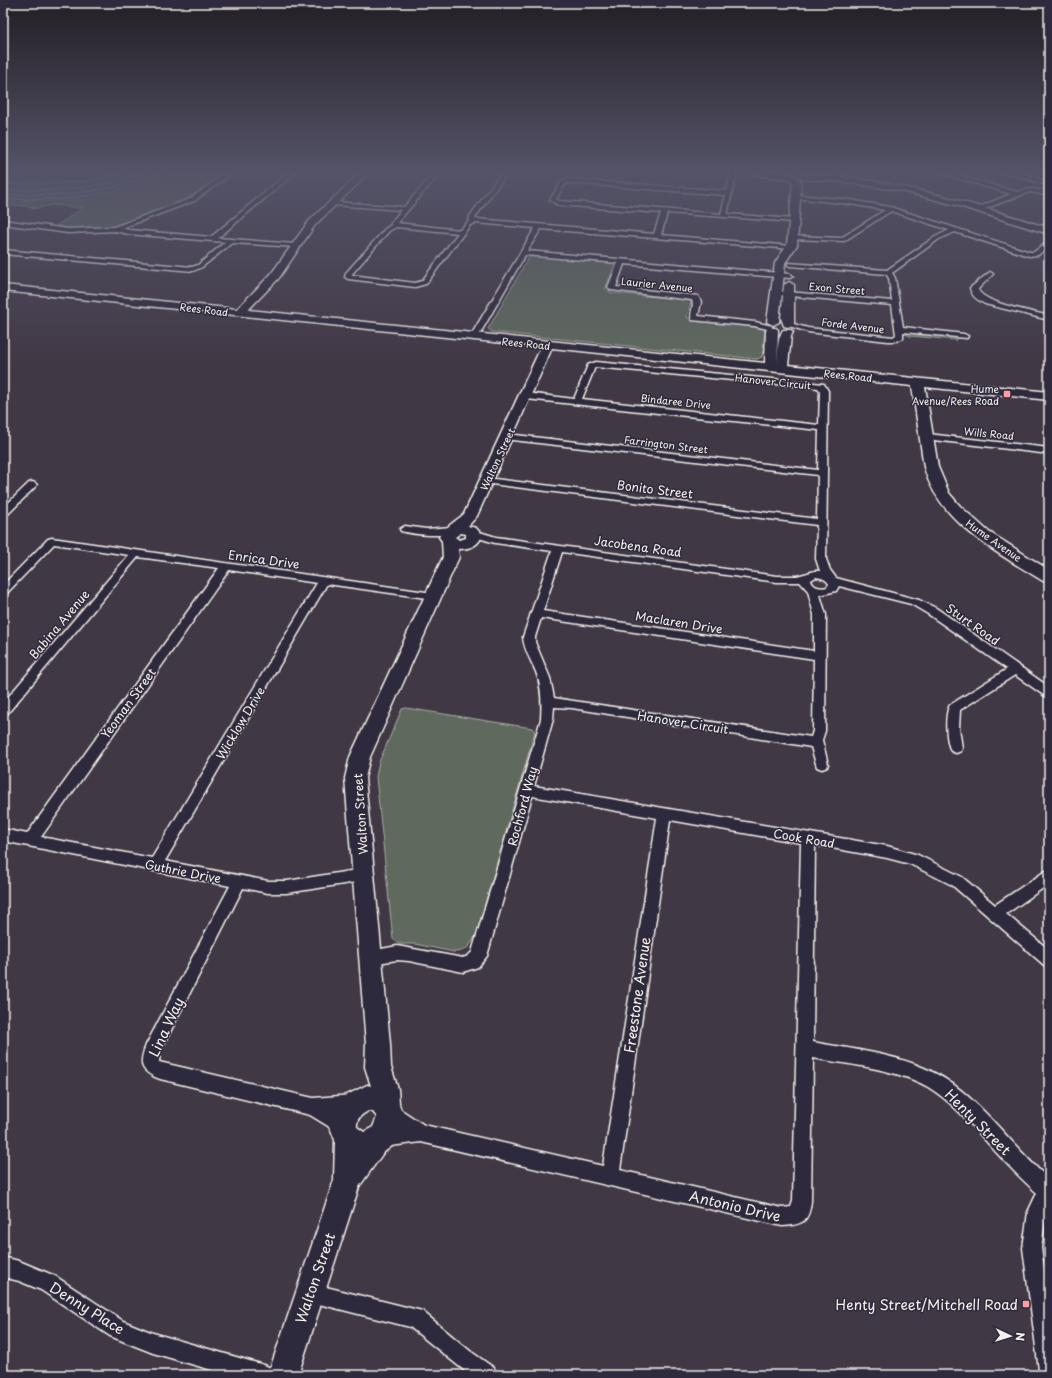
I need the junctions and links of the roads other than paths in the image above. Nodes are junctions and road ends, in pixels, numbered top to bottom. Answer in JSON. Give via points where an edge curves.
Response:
{"nodes":[{"id":1,"x":174,"y":236,"type":"edge"},
{"id":2,"x":217,"y":236,"type":"edge"},
{"id":3,"x":303,"y":236,"type":"edge"},
{"id":4,"x":381,"y":236,"type":"edge"},
{"id":5,"x":459,"y":236,"type":"edge"},
{"id":6,"x":532,"y":236,"type":"edge"},
{"id":7,"x":660,"y":236,"type":"edge"},
{"id":8,"x":848,"y":236,"type":"edge"},
{"id":9,"x":941,"y":236,"type":"edge"},
{"id":10,"x":974,"y":236,"type":"edge"},
{"id":11,"x":793,"y":237,"type":"joint"},
{"id":12,"x":213,"y":240,"type":"junction"},
{"id":13,"x":230,"y":241,"type":"junction"},
{"id":14,"x":1049,"y":244,"type":"edge"},
{"id":15,"x":296,"y":246,"type":"junction"},
{"id":16,"x":790,"y":249,"type":"junction"},
{"id":17,"x":3,"y":252,"type":"edge"},
{"id":18,"x":523,"y":253,"type":"junction"},
{"id":19,"x":622,"y":261,"type":"junction"},
{"id":20,"x":790,"y":264,"type":"junction"},
{"id":21,"x":888,"y":272,"type":"junction"},
{"id":22,"x":990,"y":274,"type":"dead end"},
{"id":23,"x":778,"y":275,"type":"junction"},
{"id":24,"x":790,"y":276,"type":"junction"},
{"id":25,"x":3,"y":288,"type":"edge"},
{"id":26,"x":776,"y":293,"type":"junction"},
{"id":27,"x":788,"y":294,"type":"junction"},
{"id":28,"x":895,"y":303,"type":"junction"},
{"id":29,"x":239,"y":314,"type":"junction"},
{"id":30,"x":1049,"y":318,"type":"edge"},
{"id":31,"x":770,"y":326,"type":"junction"},
{"id":32,"x":789,"y":328,"type":"junction"},
{"id":33,"x":899,"y":332,"type":"junction"},
{"id":34,"x":474,"y":338,"type":"junction"},
{"id":35,"x":964,"y":339,"type":"dead end"},
{"id":36,"x":553,"y":345,"type":"junction"},
{"id":37,"x":777,"y":368,"type":"junction"},
{"id":38,"x":918,"y":382,"type":"junction"},
{"id":39,"x":1049,"y":396,"type":"edge"},
{"id":40,"x":526,"y":398,"type":"junction"},
{"id":41,"x":577,"y":401,"type":"junction"},
{"id":42,"x":823,"y":428,"type":"junction"},
{"id":43,"x":507,"y":437,"type":"junction"},
{"id":44,"x":928,"y":438,"type":"junction"},
{"id":45,"x":1047,"y":450,"type":"edge"},
{"id":46,"x":1049,"y":460,"type":"edge"},
{"id":47,"x":822,"y":473,"type":"junction"},
{"id":48,"x":486,"y":481,"type":"junction"},
{"id":49,"x":32,"y":485,"type":"dead end"},
{"id":50,"x":3,"y":514,"type":"edge"},
{"id":51,"x":821,"y":522,"type":"junction"},
{"id":52,"x":405,"y":529,"type":"dead end"},
{"id":53,"x":461,"y":536,"type":"junction"},
{"id":54,"x":558,"y":549,"type":"junction"},
{"id":55,"x":136,"y":553,"type":"junction"},
{"id":56,"x":821,"y":558,"type":"junction"},
{"id":57,"x":226,"y":566,"type":"junction"},
{"id":58,"x":810,"y":576,"type":"junction"},
{"id":59,"x":1049,"y":577,"type":"edge"},
{"id":60,"x":777,"y":579,"type":"junction"},
{"id":61,"x":324,"y":580,"type":"junction"},
{"id":62,"x":831,"y":585,"type":"junction"},
{"id":63,"x":812,"y":589,"type":"junction"},
{"id":64,"x":3,"y":591,"type":"edge"},
{"id":65,"x":433,"y":596,"type":"junction"},
{"id":66,"x":536,"y":614,"type":"junction"},
{"id":67,"x":820,"y":615,"type":"junction"},
{"id":68,"x":819,"y":656,"type":"junction"},
{"id":69,"x":1015,"y":670,"type":"junction"},
{"id":70,"x":1049,"y":693,"type":"edge"},
{"id":71,"x":549,"y":702,"type":"junction"},
{"id":72,"x":3,"y":711,"type":"edge"},
{"id":73,"x":816,"y":740,"type":"junction"},
{"id":74,"x":956,"y":748,"type":"dead end"},
{"id":75,"x":822,"y":764,"type":"dead end"},
{"id":76,"x":526,"y":790,"type":"junction"},
{"id":77,"x":664,"y":814,"type":"junction"},
{"id":78,"x":3,"y":835,"type":"edge"},
{"id":79,"x":808,"y":839,"type":"junction"},
{"id":80,"x":31,"y":840,"type":"junction"},
{"id":81,"x":155,"y":865,"type":"junction"},
{"id":82,"x":363,"y":875,"type":"junction"},
{"id":83,"x":1049,"y":876,"type":"edge"},
{"id":84,"x":238,"y":882,"type":"junction"},
{"id":85,"x":996,"y":913,"type":"junction"},
{"id":86,"x":371,"y":957,"type":"junction"},
{"id":87,"x":1049,"y":960,"type":"edge"},
{"id":88,"x":805,"y":1049,"type":"junction"},
{"id":89,"x":378,"y":1067,"type":"junction"},
{"id":90,"x":357,"y":1102,"type":"junction"},
{"id":91,"x":313,"y":1107,"type":"junction"},
{"id":92,"x":387,"y":1108,"type":"junction"},
{"id":93,"x":421,"y":1133,"type":"junction"},
{"id":94,"x":346,"y":1134,"type":"junction"},
{"id":95,"x":377,"y":1141,"type":"junction"},
{"id":96,"x":610,"y":1177,"type":"junction"},
{"id":97,"x":348,"y":1180,"type":"junction"},
{"id":98,"x":1049,"y":1189,"type":"edge"},
{"id":99,"x":3,"y":1267,"type":"edge"},
{"id":100,"x":310,"y":1293,"type":"junction"},
{"id":101,"x":1049,"y":1370,"type":"edge"},
{"id":102,"x":264,"y":1375,"type":"edge"},
{"id":103,"x":283,"y":1375,"type":"edge"},
{"id":104,"x":487,"y":1375,"type":"edge"}],
"edges":[{"from":1,"to":12,"type":"street"},
{"from":2,"to":12,"type":"street"},
{"from":3,"to":15,"type":"street"},
{"from":4,"to":5,"type":"street","via":[[348,277],[422,284]]},
{"from":6,"to":18,"type":"street"},
{"from":7,"to":16,"type":"street"},
{"from":8,"to":11,"type":"street","via":[[842,240]]},
{"from":9,"to":21,"type":"street"},
{"from":10,"to":14,"type":"street","via":[[1029,254],[1036,254]]},
{"from":11,"to":16,"type":"street"},
{"from":12,"to":13,"type":"street"},
{"from":13,"to":15,"type":"street"},
{"from":13,"to":17,"type":"street","via":[[193,269]]},
{"from":15,"to":29,"type":"street","via":[[275,276]]},
{"from":16,"to":20,"type":"street"},
{"from":16,"to":23,"type":"street","via":[[782,259]]},
{"from":18,"to":19,"type":"street"},
{"from":18,"to":34,"type":"street"},
{"from":19,"to":23,"type":"street"},
{"from":19,"to":31,"type":"street","name":"Laurier Avenue","via":[[613,289],[695,298],[695,318]]},
{"from":20,"to":21,"type":"street"},
{"from":20,"to":24,"type":"street"},
{"from":21,"to":28,"type":"street","name":"Forde Avenue","via":[[892,278]]},
{"from":22,"to":30,"type":"street","via":[[974,288],[976,295],[988,302]]},
{"from":23,"to":24,"type":"street"},
{"from":23,"to":26,"type":"street"},
{"from":24,"to":27,"type":"street"},
{"from":25,"to":29,"type":"street","name":"Rees Road"},
{"from":26,"to":27,"type":"street","name":"Exon Street"},
{"from":26,"to":31,"type":"street"},
{"from":27,"to":28,"type":"street","name":"Exon Street"},
{"from":27,"to":32,"type":"street"},
{"from":28,"to":33,"type":"street","name":"Forde Avenue"},
{"from":29,"to":34,"type":"street","name":"Rees Road"},
{"from":31,"to":32,"type":"street","via":[[780,322]]},
{"from":31,"to":37,"type":"street","via":[[770,362]]},
{"from":32,"to":33,"type":"street","name":"Forde Avenue","via":[[888,339],[894,339]]},
{"from":32,"to":37,"type":"street","via":[[785,336],[783,364]]},
{"from":33,"to":35,"type":"street"},
{"from":34,"to":36,"type":"street","name":"Rees Road"},
{"from":36,"to":37,"type":"street","name":"Rees Road"},
{"from":36,"to":40,"type":"street","name":"Walton Street"},
{"from":37,"to":38,"type":"street","name":"Rees Road"},
{"from":38,"to":39,"type":"street","name":"Rees Road"},
{"from":38,"to":44,"type":"street","name":"Hume Avenue"},
{"from":40,"to":41,"type":"street","name":"Bindaree Drive"},
{"from":40,"to":43,"type":"street","name":"Walton Street"},
{"from":41,"to":42,"type":"street","name":"Bindaree Drive"},
{"from":41,"to":42,"type":"street","name":"Hanover Circuit","via":[[592,365],[596,364],[822,386]]},
{"from":42,"to":47,"type":"street","name":"Hanover Circuit"},
{"from":43,"to":47,"type":"street","name":"Farrington Street"},
{"from":43,"to":48,"type":"street","name":"Walton Street"},
{"from":44,"to":45,"type":"street","name":"Wills Road"},
{"from":44,"to":59,"type":"street","name":"Hume Avenue","via":[[929,461],[934,478],[964,519],[994,542]]},
{"from":45,"to":46,"type":"street"},
{"from":47,"to":51,"type":"street","name":"Hanover Circuit"},
{"from":48,"to":51,"type":"street","name":"Bonito Street"},
{"from":48,"to":53,"type":"street","name":"Walton Street"},
{"from":49,"to":50,"type":"street"},
{"from":51,"to":56,"type":"street","name":"Hanover Circuit"},
{"from":52,"to":53,"type":"street"},
{"from":53,"to":54,"type":"street","name":"Jacobena Road"},
{"from":53,"to":65,"type":"street","name":"Walton Street"},
{"from":54,"to":60,"type":"street","name":"Jacobena Road"},
{"from":54,"to":66,"type":"street","name":"Rochford Way"},
{"from":55,"to":57,"type":"street","name":"Enrica Drive"},
{"from":55,"to":64,"type":"street","name":"Enrica Drive","via":[[52,541]]},
{"from":55,"to":72,"type":"street","name":"Babina Avenue"},
{"from":56,"to":58,"type":"street"},
{"from":56,"to":62,"type":"street"},
{"from":57,"to":61,"type":"street","name":"Enrica Drive"},
{"from":57,"to":80,"type":"street","name":"Yeoman Street"},
{"from":58,"to":60,"type":"street","name":"Jacobena Road"},
{"from":58,"to":62,"type":"street","name":"Jacobena Road","via":[[819,574]]},
{"from":58,"to":63,"type":"street","via":[[805,581]]},
{"from":60,"to":63,"type":"street","name":"Jacobena Road"},
{"from":61,"to":65,"type":"street","name":"Enrica Drive"},
{"from":61,"to":81,"type":"street","name":"Wicklow Drive"},
{"from":62,"to":63,"type":"street","name":"Jacobena Road","via":[[822,592]]},
{"from":62,"to":67,"type":"street"},
{"from":62,"to":69,"type":"street","name":"Sturt Road","via":[[915,602],[932,611]]},
{"from":63,"to":67,"type":"street"},
{"from":65,"to":82,"type":"street","name":"Walton Street","via":[[357,767],[356,788]]},
{"from":66,"to":68,"type":"street","name":"Maclaren Drive"},
{"from":66,"to":71,"type":"street","name":"Rochford Way","via":[[529,643],[544,677]]},
{"from":67,"to":68,"type":"street"},
{"from":68,"to":73,"type":"street","via":[[819,731]]},
{"from":69,"to":70,"type":"street","name":"Sturt Road"},
{"from":69,"to":74,"type":"street","via":[[954,708]]},
{"from":71,"to":73,"type":"street","name":"Hanover Circuit","via":[[806,742]]},
{"from":71,"to":76,"type":"street","name":"Rochford Way","via":[[547,719]]},
{"from":73,"to":75,"type":"street"},
{"from":76,"to":77,"type":"street","name":"Cook Road"},
{"from":76,"to":86,"type":"street","name":"Rochford Way","via":[[479,956],[473,962],[463,965],[408,954]]},
{"from":77,"to":79,"type":"street","name":"Cook Road"},
{"from":77,"to":96,"type":"street","name":"Freestone Avenue"},
{"from":78,"to":80,"type":"street","name":"Guthrie Drive"},
{"from":79,"to":85,"type":"street","name":"Cook Road","via":[[914,859],[957,881]]},
{"from":79,"to":88,"type":"street","name":"Antonio Drive"},
{"from":80,"to":81,"type":"street","name":"Guthrie Drive"},
{"from":81,"to":84,"type":"street","name":"Guthrie Drive"},
{"from":82,"to":84,"type":"street","name":"Guthrie Drive","via":[[282,888]]},
{"from":82,"to":86,"type":"street","name":"Walton Street"},
{"from":83,"to":85,"type":"street"},
{"from":84,"to":91,"type":"street","name":"Lina Way","via":[[152,1051],[150,1064],[152,1068],[160,1071]]},
{"from":85,"to":87,"type":"street","name":"Cook Road"},
{"from":86,"to":89,"type":"street","name":"Walton Street"},
{"from":88,"to":96,"type":"street","name":"Antonio Drive","via":[[802,1201],[801,1210],[796,1216],[782,1217]]},
{"from":88,"to":98,"type":"street","name":"Henty Street","via":[[906,1069],[947,1089],[1029,1174]]},
{"from":89,"to":90,"type":"street","name":"Walton Street"},
{"from":89,"to":92,"type":"street","name":"Walton Street","via":[[385,1089]]},
{"from":90,"to":91,"type":"street","name":"Lina Way"},
{"from":90,"to":92,"type":"street","via":[[374,1098]]},
{"from":90,"to":94,"type":"street","via":[[345,1116]]},
{"from":91,"to":94,"type":"street","name":"Lina Way","via":[[334,1120]]},
{"from":92,"to":93,"type":"street","name":"Antonio Drive","via":[[404,1123]]},
{"from":92,"to":95,"type":"street","via":[[389,1126]]},
{"from":93,"to":95,"type":"street","name":"Antonio Drive","via":[[398,1135]]},
{"from":93,"to":96,"type":"street","name":"Antonio Drive"},
{"from":94,"to":95,"type":"street","via":[[353,1142],[359,1144],[367,1145]]},
{"from":94,"to":97,"type":"street","name":"Walton Street"},
{"from":95,"to":97,"type":"street","name":"Walton Street"},
{"from":97,"to":100,"type":"street","name":"Walton Street"},
{"from":98,"to":101,"type":"street","via":[[1037,1212],[1032,1248]]},
{"from":99,"to":102,"type":"street","name":"Denny Place","via":[[48,1283],[117,1329],[153,1343]]},
{"from":100,"to":103,"type":"street","name":"Walton Street"},
{"from":100,"to":104,"type":"street","via":[[415,1318]]}]}
